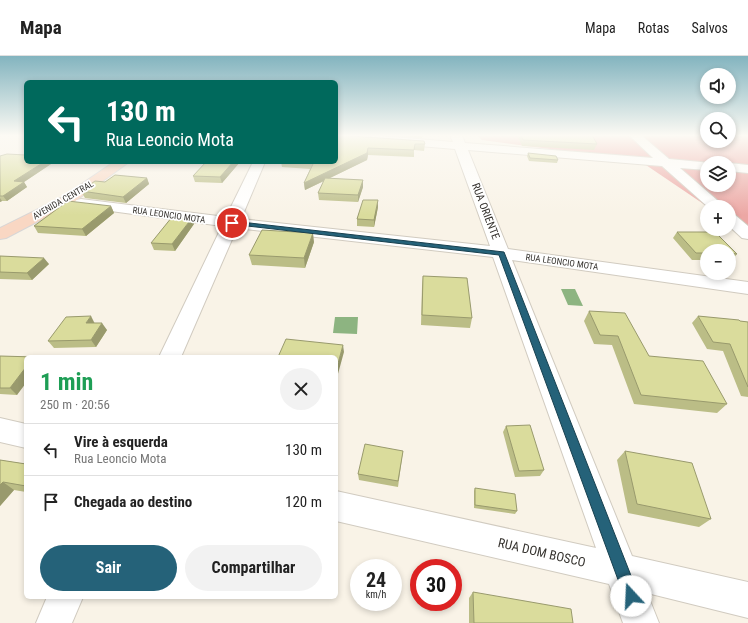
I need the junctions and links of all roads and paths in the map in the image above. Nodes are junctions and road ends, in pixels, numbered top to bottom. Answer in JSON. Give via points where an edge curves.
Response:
{"nodes":[{"id":1,"x":467,"y":161,"type":"edge"},
{"id":2,"x":652,"y":161,"type":"edge"},
{"id":3,"x":666,"y":163,"type":"junction"},
{"id":4,"x":104,"y":164,"type":"edge"},
{"id":5,"x":120,"y":164,"type":"edge"},
{"id":6,"x":258,"y":164,"type":"edge"},
{"id":7,"x":700,"y":165,"type":"edge"},
{"id":8,"x":736,"y":167,"type":"edge"},
{"id":9,"x":748,"y":168,"type":"edge"},
{"id":10,"x":709,"y":200,"type":"edge"},
{"id":11,"x":66,"y":201,"type":"junction"},
{"id":12,"x":232,"y":223,"type":"junction"},
{"id":13,"x":0,"y":224,"type":"edge"},
{"id":14,"x":736,"y":224,"type":"edge"},
{"id":15,"x":0,"y":234,"type":"edge"},
{"id":16,"x":748,"y":234,"type":"edge"},
{"id":17,"x":502,"y":254,"type":"junction"},
{"id":18,"x":748,"y":288,"type":"edge"},
{"id":19,"x":171,"y":355,"type":"edge"},
{"id":20,"x":0,"y":430,"type":"edge"},
{"id":21,"x":24,"y":436,"type":"edge"},
{"id":22,"x":338,"y":506,"type":"edge"},
{"id":23,"x":622,"y":570,"type":"junction"},
{"id":24,"x":64,"y":599,"type":"edge"},
{"id":25,"x":748,"y":600,"type":"edge"},
{"id":26,"x":54,"y":623,"type":"edge"},
{"id":27,"x":641,"y":623,"type":"edge"}],
"edges":[{"from":1,"to":17,"type":"street","name":"RUA ORIENTE"},
{"from":2,"to":3,"type":"street"},
{"from":3,"to":7,"type":"street"},
{"from":3,"to":10,"type":"street"},
{"from":4,"to":13,"type":"main road","name":"AVENIDA CENTRAL","via":[[48,199]]},
{"from":5,"to":11,"type":"main road","name":"AVENIDA CENTRAL"},
{"from":6,"to":12,"type":"street"},
{"from":8,"to":9,"type":"street"},
{"from":11,"to":12,"type":"street","name":"RUA LEONCIO MOTA"},
{"from":11,"to":15,"type":"main road","name":"AVENIDA CENTRAL"},
{"from":12,"to":17,"type":"street","name":"RUA LEONCIO MOTA"},
{"from":12,"to":19,"type":"street"},
{"from":14,"to":16,"type":"street"},
{"from":17,"to":18,"type":"street","name":"RUA LEONCIO MOTA"},
{"from":17,"to":23,"type":"street","name":"RUA ORIENTE"},
{"from":20,"to":21,"type":"street"},
{"from":22,"to":23,"type":"street","name":"RUA DOM BOSCO"},
{"from":23,"to":25,"type":"street","name":"RUA DOM BOSCO"},
{"from":23,"to":27,"type":"street","name":"RUA ORIENTE"},
{"from":24,"to":26,"type":"street"}]}
